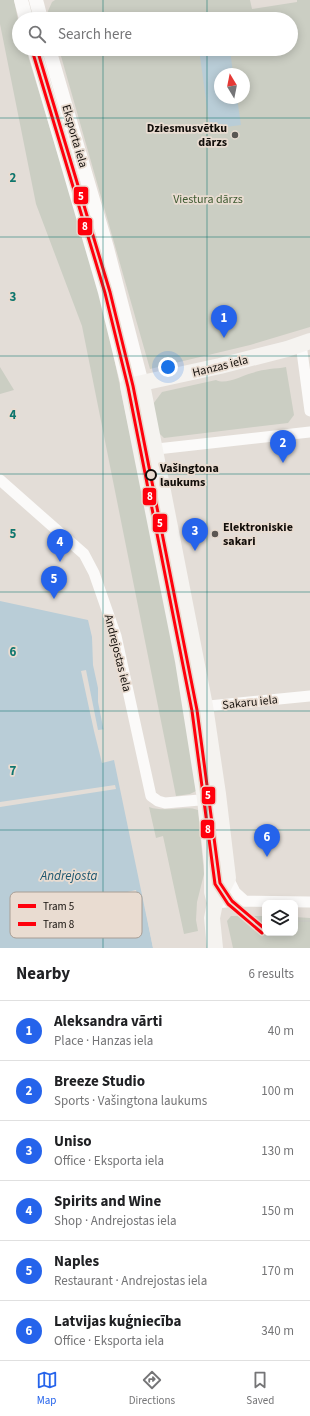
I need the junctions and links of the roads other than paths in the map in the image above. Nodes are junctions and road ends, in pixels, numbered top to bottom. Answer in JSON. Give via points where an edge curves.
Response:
{"nodes":[{"id":1,"x":22,"y":0,"type":"edge"},
{"id":2,"x":36,"y":0,"type":"edge"},
{"id":3,"x":25,"y":12,"type":"edge"},
{"id":4,"x":39,"y":12,"type":"edge"},
{"id":5,"x":36,"y":56,"type":"edge"},
{"id":6,"x":51,"y":56,"type":"edge"},
{"id":7,"x":305,"y":342,"type":"edge"},
{"id":8,"x":307,"y":370,"type":"edge"},
{"id":9,"x":135,"y":385,"type":"junction"},
{"id":10,"x":310,"y":411,"type":"edge"},
{"id":11,"x":310,"y":432,"type":"edge"},
{"id":12,"x":148,"y":450,"type":"junction"},
{"id":13,"x":0,"y":480,"type":"edge"},
{"id":14,"x":310,"y":696,"type":"edge"},
{"id":15,"x":198,"y":708,"type":"junction"},
{"id":16,"x":212,"y":798,"type":"junction"},
{"id":17,"x":228,"y":878,"type":"junction"},
{"id":18,"x":245,"y":901,"type":"junction"},
{"id":19,"x":310,"y":902,"type":"edge"},
{"id":20,"x":215,"y":903,"type":"junction"},
{"id":21,"x":215,"y":948,"type":"edge"}],
"edges":[{"from":1,"to":3,"type":"street"},
{"from":2,"to":4,"type":"street"},
{"from":5,"to":9,"type":"street","name":"Eksporta iela"},
{"from":6,"to":9,"type":"street","name":"Eksporta iela","via":[[107,248]]},
{"from":7,"to":8,"type":"street"},
{"from":7,"to":9,"type":"main road","name":"Hanzas iela","via":[[227,364]]},
{"from":8,"to":10,"type":"street"},
{"from":9,"to":12,"type":"main road","name":"Eksporta iela"},
{"from":11,"to":12,"type":"street"},
{"from":12,"to":15,"type":"main road","name":"Eksporta iela"},
{"from":13,"to":16,"type":"street","name":"Andrejostas iela","via":[[84,554],[94,573],[116,636],[151,796],[165,803]]},
{"from":14,"to":15,"type":"street","name":"Sakaru iela"},
{"from":15,"to":16,"type":"main road","name":"Eksporta iela"},
{"from":16,"to":17,"type":"main road","name":"Eksporta iela"},
{"from":16,"to":20,"type":"main road","name":"Eksporta iela","via":[[212,892]]},
{"from":17,"to":18,"type":"street","via":[[235,892]]},
{"from":17,"to":20,"type":"main road","name":"Eksporta iela"},
{"from":18,"to":19,"type":"street"},
{"from":18,"to":20,"type":"street"},
{"from":20,"to":21,"type":"main road","name":"Eksporta iela","via":[[212,918]]}]}
